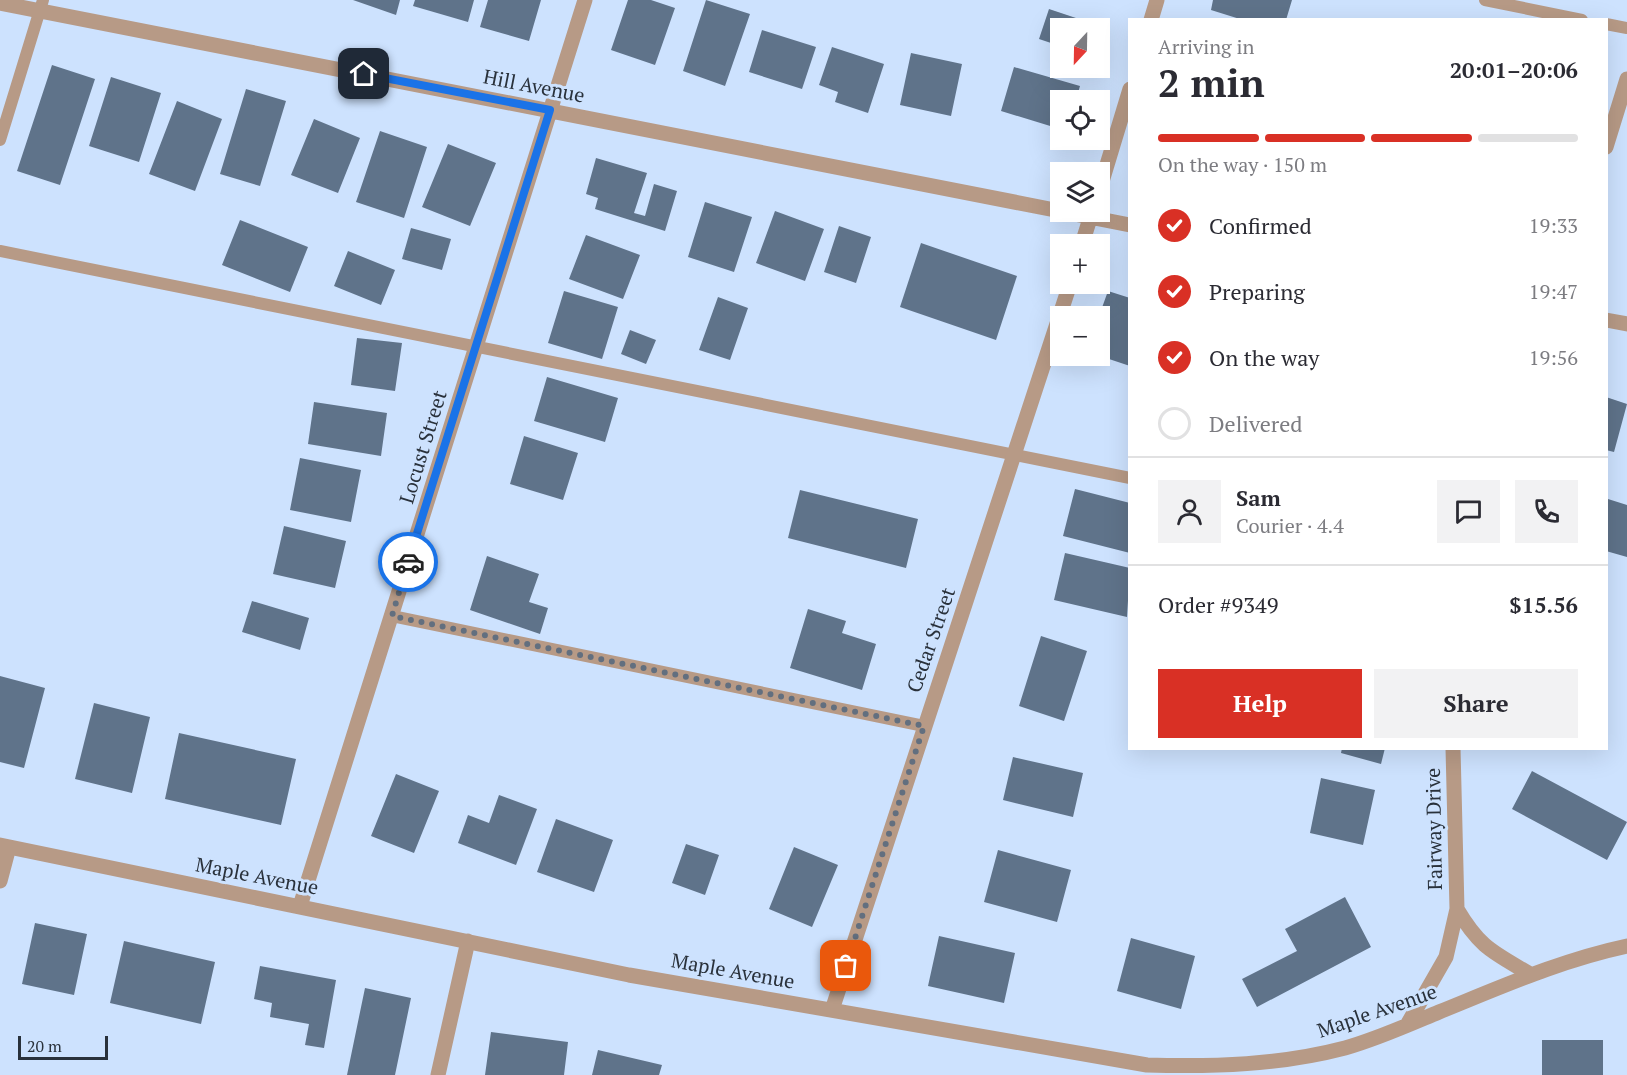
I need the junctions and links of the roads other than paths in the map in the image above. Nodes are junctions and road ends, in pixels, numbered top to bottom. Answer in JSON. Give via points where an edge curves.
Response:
{"nodes":[{"id":1,"x":585,"y":0,"type":"edge"},
{"id":2,"x":1157,"y":0,"type":"edge"},
{"id":3,"x":1485,"y":0,"type":"edge"},
{"id":4,"x":0,"y":3,"type":"edge"},
{"id":5,"x":41,"y":5,"type":"edge"},
{"id":6,"x":1152,"y":18,"type":"edge"},
{"id":7,"x":1572,"y":18,"type":"edge"},
{"id":8,"x":1608,"y":24,"type":"edge"},
{"id":9,"x":1627,"y":28,"type":"edge"},
{"id":10,"x":1627,"y":79,"type":"edge"},
{"id":11,"x":1128,"y":96,"type":"edge"},
{"id":12,"x":550,"y":110,"type":"junction"},
{"id":13,"x":0,"y":140,"type":"edge"},
{"id":14,"x":1608,"y":141,"type":"edge"},
{"id":15,"x":1108,"y":162,"type":"edge"},
{"id":16,"x":1050,"y":209,"type":"edge"},
{"id":17,"x":1110,"y":219,"type":"edge"},
{"id":18,"x":1128,"y":224,"type":"edge"},
{"id":19,"x":0,"y":251,"type":"edge"},
{"id":20,"x":1067,"y":294,"type":"edge"},
{"id":21,"x":1608,"y":320,"type":"edge"},
{"id":22,"x":1627,"y":324,"type":"edge"},
{"id":23,"x":476,"y":348,"type":"junction"},
{"id":24,"x":1015,"y":457,"type":"junction"},
{"id":25,"x":1128,"y":478,"type":"edge"},
{"id":26,"x":392,"y":616,"type":"junction"},
{"id":27,"x":924,"y":726,"type":"junction"},
{"id":28,"x":1453,"y":750,"type":"edge"},
{"id":29,"x":4,"y":846,"type":"edge"},
{"id":30,"x":0,"y":881,"type":"edge"},
{"id":31,"x":300,"y":906,"type":"junction"},
{"id":32,"x":1457,"y":909,"type":"junction"},
{"id":33,"x":468,"y":941,"type":"junction"},
{"id":34,"x":1627,"y":946,"type":"edge"},
{"id":35,"x":1530,"y":974,"type":"junction"},
{"id":36,"x":832,"y":1010,"type":"junction"},
{"id":37,"x":1407,"y":1025,"type":"junction"},
{"id":38,"x":438,"y":1075,"type":"edge"}],
"edges":[{"from":1,"to":12,"type":"street","name":"Locust Street"},
{"from":2,"to":6,"type":"street"},
{"from":3,"to":7,"type":"lane"},
{"from":4,"to":5,"type":"street","name":"Hill Avenue"},
{"from":5,"to":12,"type":"street","name":"Hill Avenue"},
{"from":5,"to":13,"type":"lane"},
{"from":8,"to":9,"type":"lane"},
{"from":10,"to":14,"type":"street"},
{"from":11,"to":15,"type":"street"},
{"from":12,"to":16,"type":"street","name":"Hill Avenue"},
{"from":12,"to":23,"type":"street","name":"Locust Street"},
{"from":17,"to":18,"type":"street","name":"Hill Avenue"},
{"from":19,"to":23,"type":"lane"},
{"from":20,"to":24,"type":"street","name":"Cedar Street"},
{"from":21,"to":22,"type":"street"},
{"from":23,"to":24,"type":"lane"},
{"from":23,"to":26,"type":"street","name":"Locust Street"},
{"from":24,"to":25,"type":"lane"},
{"from":24,"to":27,"type":"street","name":"Cedar Street"},
{"from":26,"to":27,"type":"lane"},
{"from":26,"to":31,"type":"street","name":"Locust Street"},
{"from":27,"to":36,"type":"street","name":"Cedar Street"},
{"from":28,"to":32,"type":"street","name":"Fairway Drive"},
{"from":29,"to":30,"type":"street"},
{"from":29,"to":31,"type":"street","name":"Maple Avenue"},
{"from":31,"to":33,"type":"street","name":"Maple Avenue"},
{"from":32,"to":35,"type":"street","name":"Fairway Drive","via":[[1484,946]]},
{"from":32,"to":37,"type":"street","name":"Fairway Drive","via":[[1446,957]]},
{"from":33,"to":36,"type":"street","name":"Maple Avenue","via":[[629,975]]},
{"from":33,"to":38,"type":"street"},
{"from":34,"to":35,"type":"street","name":"Maple Avenue"},
{"from":35,"to":37,"type":"street","name":"Maple Avenue"},
{"from":36,"to":37,"type":"street","name":"Maple Avenue","via":[[1147,1065],[1282,1061],[1346,1048]]}]}
